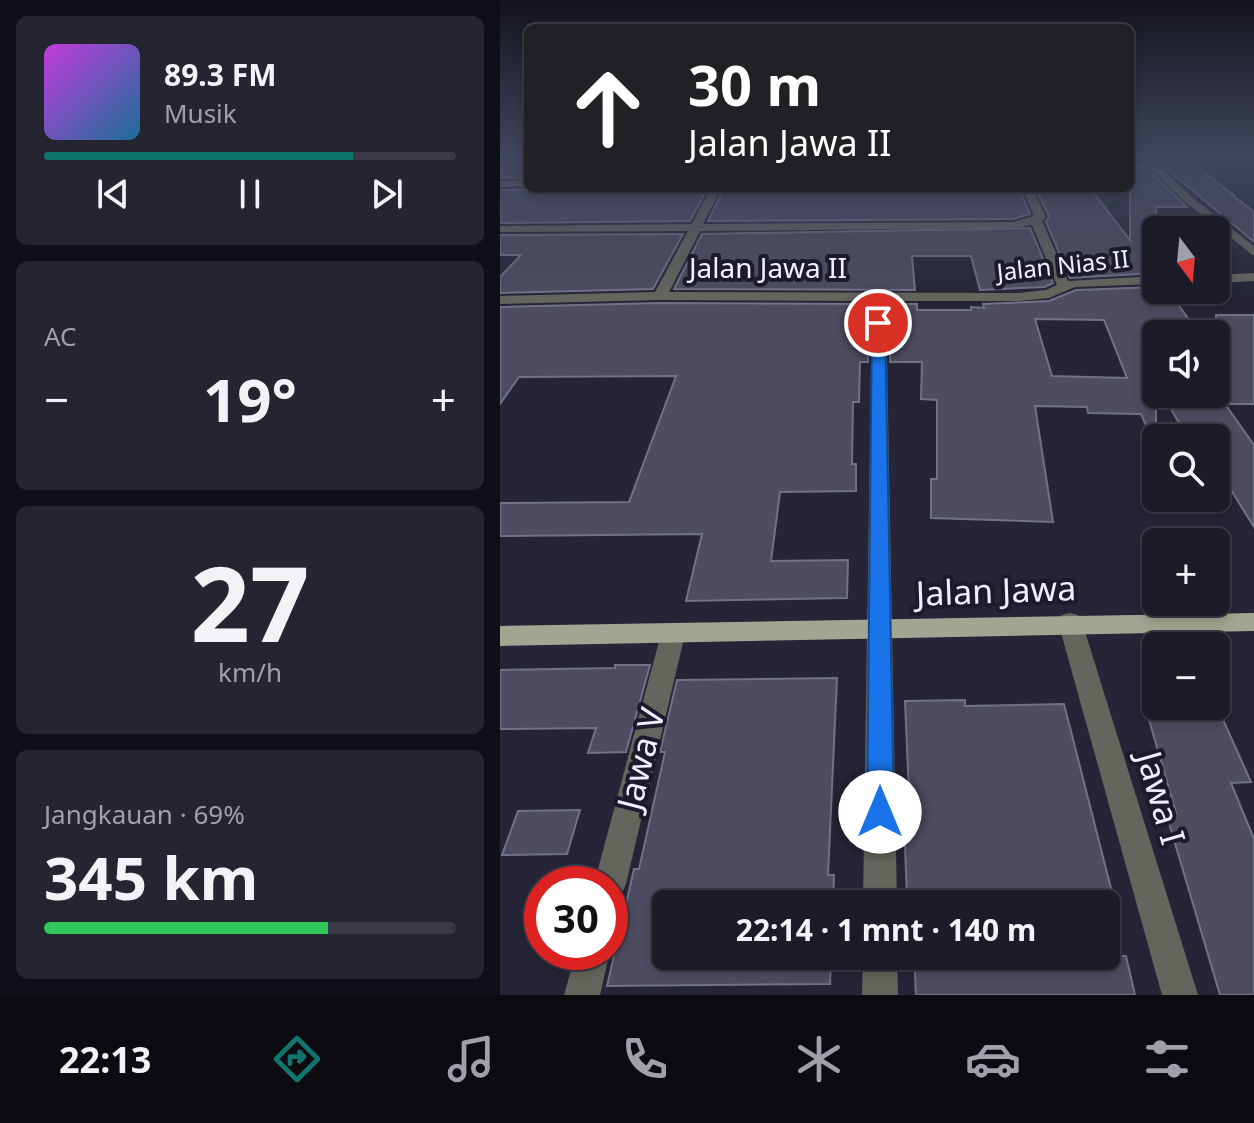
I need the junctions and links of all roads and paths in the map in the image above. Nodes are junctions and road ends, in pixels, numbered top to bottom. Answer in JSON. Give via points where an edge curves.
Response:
{"nodes":[{"id":1,"x":708,"y":203,"type":"edge"},
{"id":2,"x":1034,"y":203,"type":"edge"},
{"id":3,"x":1193,"y":203,"type":"edge"},
{"id":4,"x":1036,"y":221,"type":"junction"},
{"id":5,"x":696,"y":225,"type":"junction"},
{"id":6,"x":500,"y":229,"type":"edge"},
{"id":7,"x":1254,"y":252,"type":"edge"},
{"id":8,"x":1254,"y":277,"type":"edge"},
{"id":9,"x":1230,"y":278,"type":"edge"},
{"id":10,"x":1142,"y":281,"type":"edge"},
{"id":11,"x":1063,"y":285,"type":"junction"},
{"id":12,"x":660,"y":296,"type":"junction"},
{"id":13,"x":879,"y":296,"type":"junction"},
{"id":14,"x":500,"y":300,"type":"edge"},
{"id":15,"x":1070,"y":622,"type":"junction"},
{"id":16,"x":1254,"y":622,"type":"edge"},
{"id":17,"x":881,"y":629,"type":"junction"},
{"id":18,"x":673,"y":634,"type":"junction"},
{"id":19,"x":500,"y":636,"type":"edge"},
{"id":20,"x":615,"y":866,"type":"edge"},
{"id":21,"x":880,"y":890,"type":"edge"},
{"id":22,"x":588,"y":970,"type":"edge"},
{"id":23,"x":880,"y":970,"type":"edge"},
{"id":24,"x":582,"y":995,"type":"edge"},
{"id":25,"x":880,"y":995,"type":"edge"},
{"id":26,"x":1180,"y":995,"type":"edge"}],
"edges":[{"from":1,"to":5,"type":"street","name":"Jalan Jawa II"},
{"from":2,"to":4,"type":"street","via":[[1040,217]]},
{"from":3,"to":7,"type":"street"},
{"from":4,"to":5,"type":"street"},
{"from":4,"to":11,"type":"street"},
{"from":5,"to":6,"type":"street"},
{"from":5,"to":12,"type":"street","name":"Jalan Jawa II"},
{"from":8,"to":9,"type":"street"},
{"from":10,"to":11,"type":"street","name":"Jalan Nias II"},
{"from":11,"to":13,"type":"street","name":"Jalan Nias II","via":[[1033,296]]},
{"from":12,"to":13,"type":"street","name":"Jalan Jawa II"},
{"from":12,"to":14,"type":"street","name":"Jalan Jawa II"},
{"from":13,"to":17,"type":"street","name":"Jalan Jawa II"},
{"from":15,"to":16,"type":"main road","name":"Jalan Jawa"},
{"from":15,"to":17,"type":"main road","name":"Jalan Jawa"},
{"from":15,"to":26,"type":"street","name":"Jawa I"},
{"from":17,"to":18,"type":"main road","name":"Jalan Jawa"},
{"from":17,"to":21,"type":"street","name":"Jalan Jawa II"},
{"from":18,"to":19,"type":"main road","name":"Jalan Jawa"},
{"from":18,"to":20,"type":"street","name":"Jawa V"},
{"from":22,"to":24,"type":"street"},
{"from":23,"to":25,"type":"street"}]}
